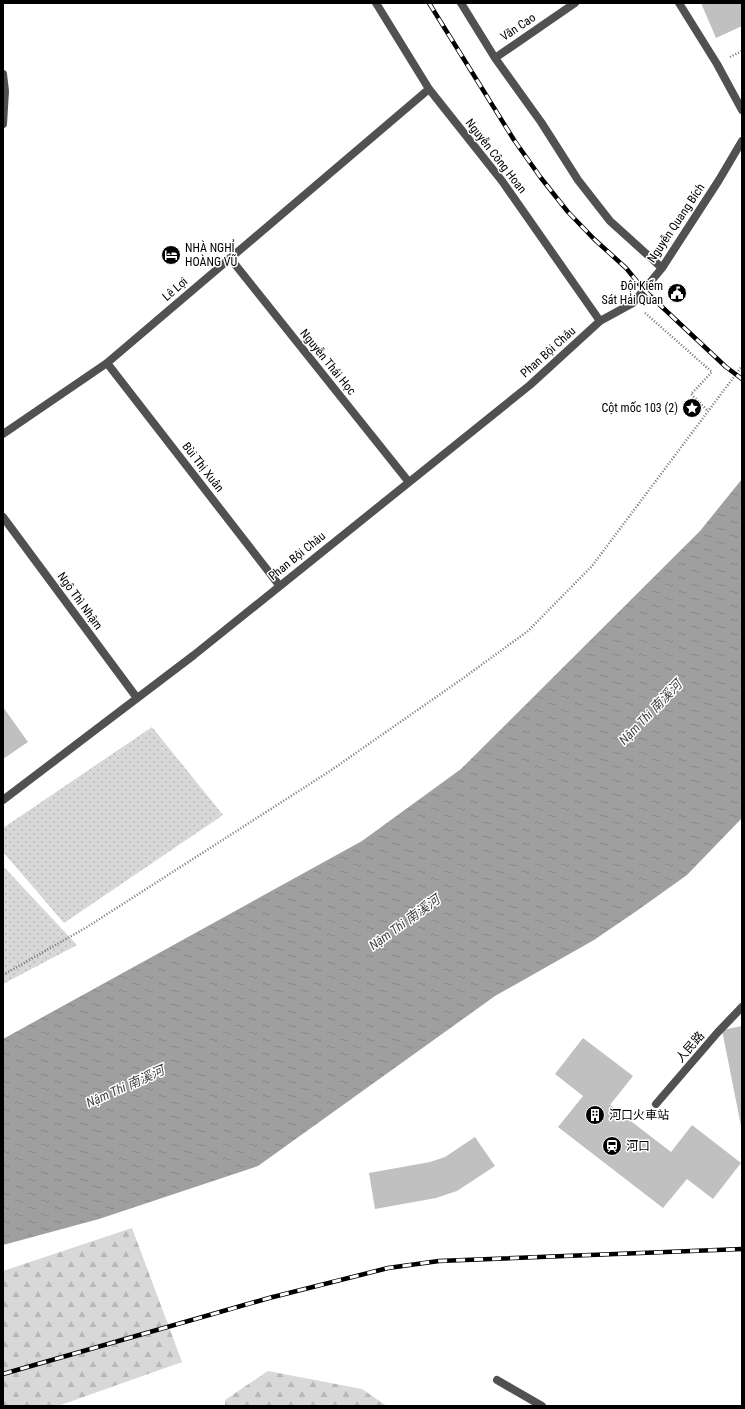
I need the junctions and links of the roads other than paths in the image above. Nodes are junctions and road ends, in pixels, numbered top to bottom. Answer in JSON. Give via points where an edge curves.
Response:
{"nodes":[{"id":1,"x":376,"y":3,"type":"edge"},
{"id":2,"x":461,"y":3,"type":"edge"},
{"id":3,"x":575,"y":3,"type":"edge"},
{"id":4,"x":679,"y":3,"type":"edge"},
{"id":5,"x":495,"y":58,"type":"junction"},
{"id":6,"x":3,"y":74,"type":"edge"},
{"id":7,"x":429,"y":89,"type":"junction"},
{"id":8,"x":742,"y":110,"type":"edge"},
{"id":9,"x":3,"y":124,"type":"edge"},
{"id":10,"x":742,"y":141,"type":"edge"},
{"id":11,"x":230,"y":258,"type":"junction"},
{"id":12,"x":662,"y":268,"type":"junction"},
{"id":13,"x":600,"y":321,"type":"junction"},
{"id":14,"x":107,"y":363,"type":"junction"},
{"id":15,"x":3,"y":434,"type":"edge"},
{"id":16,"x":408,"y":481,"type":"junction"},
{"id":17,"x":3,"y":517,"type":"edge"},
{"id":18,"x":279,"y":585,"type":"junction"},
{"id":19,"x":137,"y":698,"type":"junction"},
{"id":20,"x":3,"y":800,"type":"edge"},
{"id":21,"x":742,"y":1007,"type":"edge"},
{"id":22,"x":656,"y":1104,"type":"dead end"},
{"id":23,"x":497,"y":1380,"type":"dead end"},
{"id":24,"x":542,"y":1406,"type":"edge"}],
"edges":[{"from":1,"to":7,"type":"street","name":"Nguyễn Công Hoan"},
{"from":2,"to":5,"type":"street"},
{"from":3,"to":5,"type":"street","name":"Văn Cao"},
{"from":4,"to":8,"type":"street"},
{"from":5,"to":12,"type":"street","via":[[541,122],[578,180],[610,221]]},
{"from":6,"to":9,"type":"street"},
{"from":7,"to":11,"type":"street","name":"Lê Lợi"},
{"from":7,"to":13,"type":"street","name":"Nguyễn Công Hoan","via":[[502,181]]},
{"from":10,"to":12,"type":"street","name":"Nguyễn Quang Bích"},
{"from":11,"to":14,"type":"street","name":"Lê Lợi"},
{"from":11,"to":16,"type":"street","name":"Nguyễn Thái Học"},
{"from":12,"to":13,"type":"street","name":"Nguyễn Quang Bích","via":[[633,303]]},
{"from":13,"to":16,"type":"street","name":"Phan Bội Châu","via":[[530,385]]},
{"from":14,"to":15,"type":"street","name":"Lê Lợi"},
{"from":14,"to":18,"type":"street","name":"Bùi Thị Xuân"},
{"from":16,"to":18,"type":"street","name":"Phan Bội Châu"},
{"from":17,"to":19,"type":"street","name":"Ngô Thì Nhậm"},
{"from":18,"to":19,"type":"street","name":"Phan Bội Châu"},
{"from":19,"to":20,"type":"street","name":"Phan Bội Châu"},
{"from":21,"to":22,"type":"street","name":"人民路"},
{"from":23,"to":24,"type":"street"}]}
